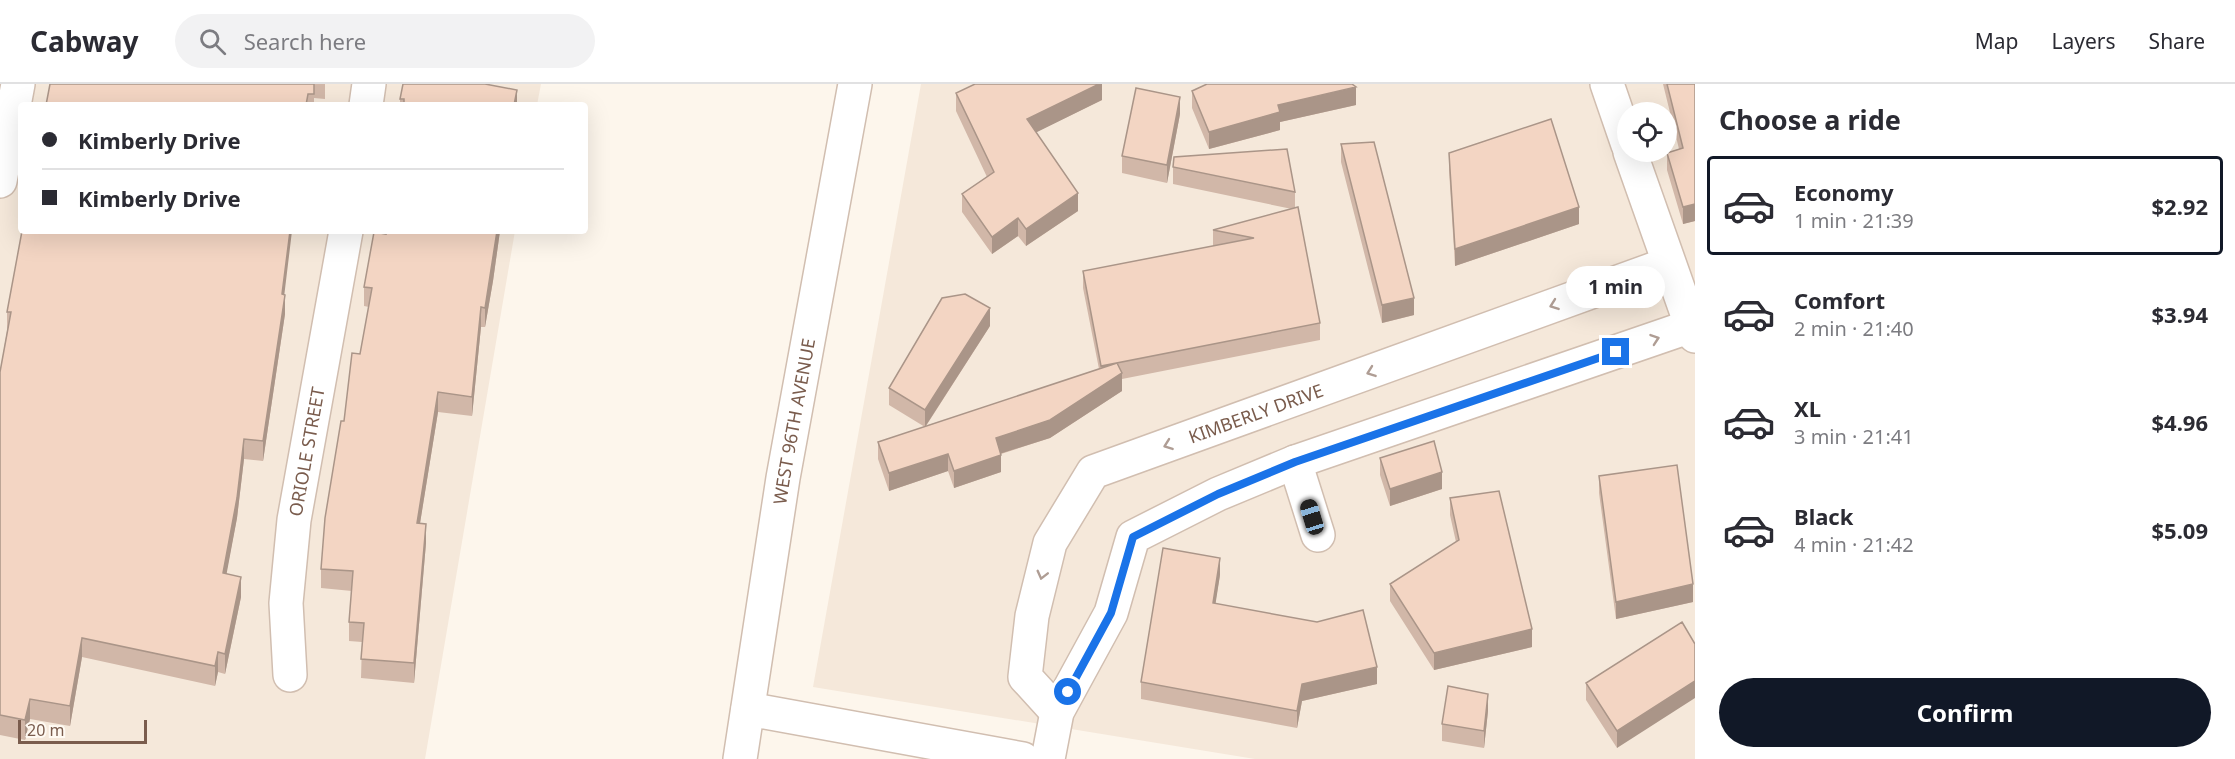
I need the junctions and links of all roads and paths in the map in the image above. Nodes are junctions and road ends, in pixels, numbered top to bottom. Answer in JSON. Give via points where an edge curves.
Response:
{"nodes":[{"id":1,"x":18,"y":84,"type":"edge"},
{"id":2,"x":369,"y":84,"type":"edge"},
{"id":3,"x":855,"y":84,"type":"edge"},
{"id":4,"x":1606,"y":84,"type":"edge"},
{"id":5,"x":366,"y":102,"type":"edge"},
{"id":6,"x":1617,"y":114,"type":"edge"},
{"id":7,"x":1633,"y":162,"type":"edge"},
{"id":8,"x":0,"y":181,"type":"edge"},
{"id":9,"x":345,"y":234,"type":"edge"},
{"id":10,"x":1668,"y":264,"type":"junction"},
{"id":11,"x":1693,"y":331,"type":"edge"},
{"id":12,"x":1295,"y":462,"type":"junction"},
{"id":13,"x":1317,"y":535,"type":"dead end"},
{"id":14,"x":290,"y":675,"type":"dead end"},
{"id":15,"x":748,"y":710,"type":"junction"},
{"id":16,"x":1057,"y":712,"type":"junction"},
{"id":17,"x":740,"y":759,"type":"edge"},
{"id":18,"x":1023,"y":759,"type":"edge"},
{"id":19,"x":1048,"y":759,"type":"edge"}],
"edges":[{"from":1,"to":8,"type":"street"},
{"from":2,"to":5,"type":"street"},
{"from":3,"to":15,"type":"street","name":"WEST 96TH AVENUE","via":[[783,478]]},
{"from":4,"to":6,"type":"street"},
{"from":7,"to":10,"type":"street"},
{"from":9,"to":14,"type":"street","name":"ORIOLE STREET","via":[[294,520],[286,603]]},
{"from":10,"to":11,"type":"street"},
{"from":10,"to":16,"type":"street","name":"KIMBERLY DRIVE","one_way":true,"via":[[1093,472],[1050,543],[1032,616],[1025,677]]},
{"from":12,"to":11,"type":"street","one_way":true},
{"from":12,"to":13,"type":"street"},
{"from":12,"to":16,"type":"street","via":[[1218,494],[1133,537],[1111,613]]},
{"from":15,"to":17,"type":"street","name":"WEST 96TH AVENUE"},
{"from":15,"to":18,"type":"street"},
{"from":16,"to":19,"type":"street"}]}
